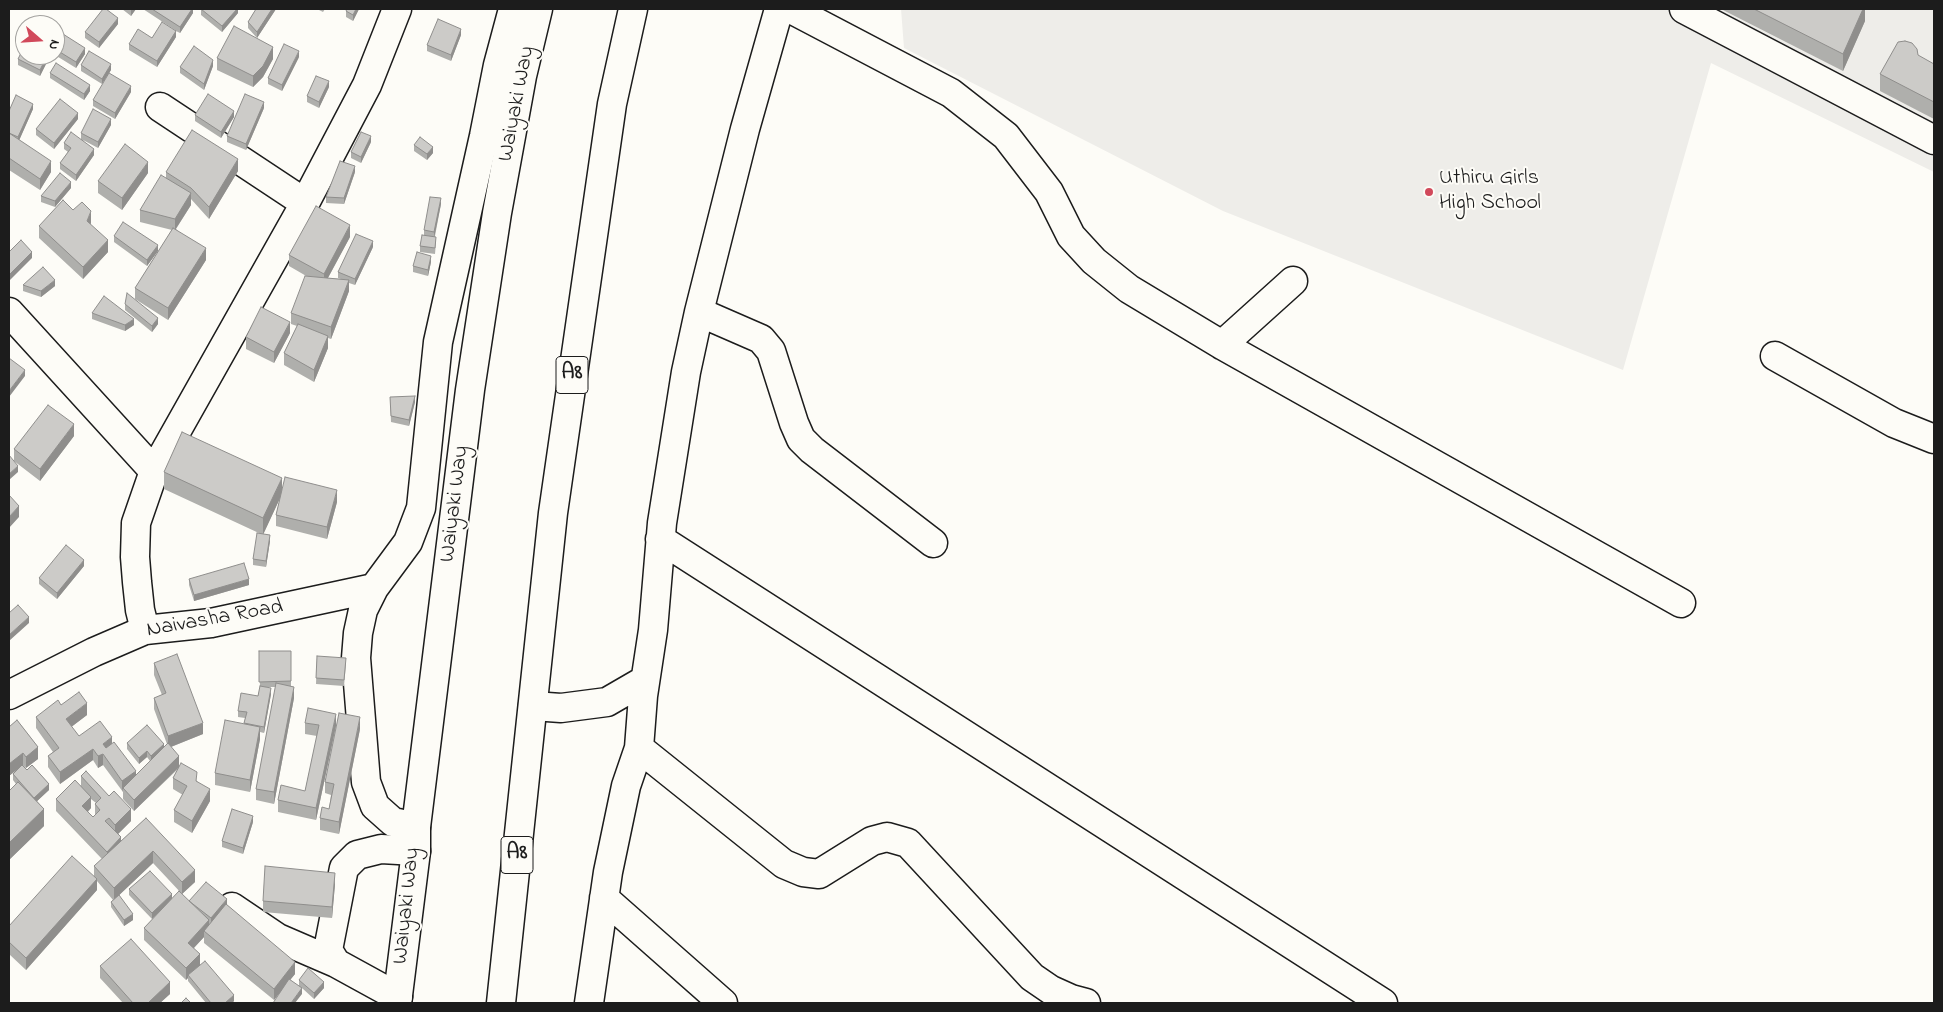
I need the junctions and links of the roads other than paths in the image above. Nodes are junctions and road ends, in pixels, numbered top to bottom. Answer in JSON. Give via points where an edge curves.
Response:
{"nodes":[{"id":1,"x":397,"y":9,"type":"edge"},
{"id":2,"x":513,"y":9,"type":"edge"},
{"id":3,"x":538,"y":9,"type":"edge"},
{"id":4,"x":633,"y":9,"type":"edge"},
{"id":5,"x":779,"y":9,"type":"edge"},
{"id":6,"x":791,"y":9,"type":"edge"},
{"id":7,"x":1684,"y":9,"type":"edge"},
{"id":8,"x":160,"y":107,"type":"dead end"},
{"id":9,"x":1934,"y":140,"type":"edge"},
{"id":10,"x":305,"y":203,"type":"junction"},
{"id":11,"x":1293,"y":281,"type":"dead end"},
{"id":12,"x":9,"y":312,"type":"edge"},
{"id":13,"x":699,"y":312,"type":"junction"},
{"id":14,"x":1222,"y":345,"type":"junction"},
{"id":15,"x":1775,"y":356,"type":"dead end"},
{"id":16,"x":1934,"y":439,"type":"edge"},
{"id":17,"x":154,"y":471,"type":"junction"},
{"id":18,"x":660,"y":539,"type":"junction"},
{"id":19,"x":933,"y":543,"type":"dead end"},
{"id":20,"x":374,"y":588,"type":"junction"},
{"id":21,"x":1682,"y":603,"type":"dead end"},
{"id":22,"x":146,"y":630,"type":"junction"},
{"id":23,"x":645,"y":680,"type":"junction"},
{"id":24,"x":9,"y":694,"type":"edge"},
{"id":25,"x":533,"y":706,"type":"junction"},
{"id":26,"x":639,"y":748,"type":"junction"},
{"id":27,"x":416,"y":839,"type":"junction"},
{"id":28,"x":604,"y":898,"type":"junction"},
{"id":29,"x":232,"y":907,"type":"edge"},
{"id":30,"x":336,"y":963,"type":"junction"},
{"id":31,"x":1048,"y":997,"type":"edge"},
{"id":32,"x":397,"y":1000,"type":"edge"},
{"id":33,"x":501,"y":1003,"type":"edge"},
{"id":34,"x":589,"y":1003,"type":"edge"},
{"id":35,"x":723,"y":1003,"type":"edge"},
{"id":36,"x":1086,"y":1003,"type":"edge"},
{"id":37,"x":1383,"y":1003,"type":"edge"}],
"edges":[{"from":1,"to":10,"type":"main road","via":[[367,84]]},
{"from":2,"to":20,"type":"main road","via":[[438,342],[421,508],[408,542]]},
{"from":3,"to":27,"type":"main road","name":"Waiyaki Way","via":[[497,213],[470,390]]},
{"from":4,"to":25,"type":"main road","number":"A8","via":[[612,104],[553,513]]},
{"from":5,"to":13,"type":"main road"},
{"from":6,"to":14,"type":"main road","via":[[951,93],[1006,136],[1049,192],[1071,236],[1094,261],[1129,289]]},
{"from":7,"to":9,"type":"main road"},
{"from":8,"to":10,"type":"main road"},
{"from":10,"to":17,"type":"main road"},
{"from":11,"to":14,"type":"main road"},
{"from":12,"to":17,"type":"main road"},
{"from":13,"to":18,"type":"main road","via":[[686,372]]},
{"from":13,"to":19,"type":"main road","via":[[760,339],[771,351],[801,439]]},
{"from":14,"to":21,"type":"main road"},
{"from":15,"to":16,"type":"main road","via":[[1894,423]]},
{"from":17,"to":22,"type":"main road","via":[[136,523],[137,582]]},
{"from":18,"to":23,"type":"main road"},
{"from":18,"to":37,"type":"main road"},
{"from":20,"to":22,"type":"main road","name":"Naivasha Road","via":[[211,623]]},
{"from":20,"to":27,"type":"main road","via":[[363,610],[356,658],[366,782],[375,806]]},
{"from":22,"to":24,"type":"main road","name":"Naivasha Road"},
{"from":23,"to":25,"type":"main road","via":[[607,702],[570,707]]},
{"from":23,"to":26,"type":"main road"},
{"from":25,"to":33,"type":"main road","number":"A8"},
{"from":26,"to":28,"type":"main road","via":[[626,786]]},
{"from":26,"to":31,"type":"main road","via":[[784,864],[803,872],[819,874],[872,841],[887,837],[908,843]]},
{"from":27,"to":30,"type":"main road","via":[[358,855],[344,868],[328,950]]},
{"from":27,"to":32,"type":"main road","name":"Waiyaki Way"},
{"from":28,"to":34,"type":"main road"},
{"from":28,"to":35,"type":"main road"},
{"from":29,"to":30,"type":"main road","via":[[278,938]]},
{"from":30,"to":32,"type":"main road"},
{"from":31,"to":36,"type":"main road"}]}
